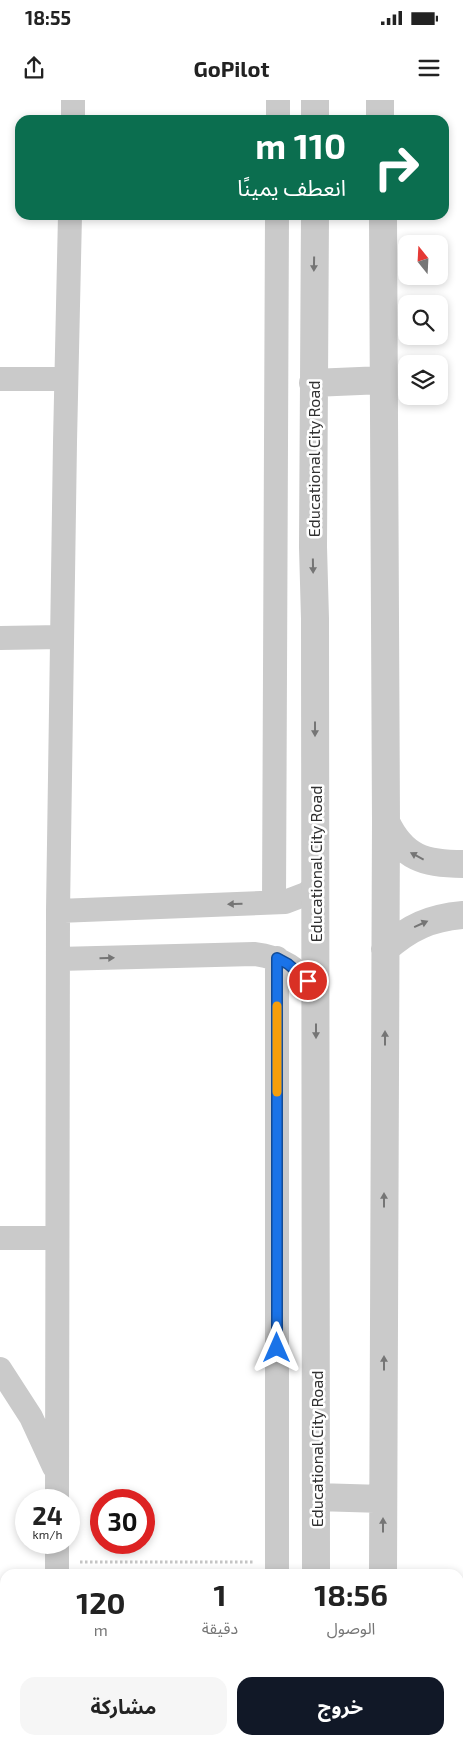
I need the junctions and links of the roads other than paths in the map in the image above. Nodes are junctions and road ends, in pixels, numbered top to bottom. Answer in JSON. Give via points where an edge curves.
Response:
{"nodes":[{"id":1,"x":73,"y":100,"type":"edge"},
{"id":2,"x":278,"y":100,"type":"edge"},
{"id":3,"x":315,"y":100,"type":"edge"},
{"id":4,"x":380,"y":100,"type":"edge"},
{"id":5,"x":73,"y":115,"type":"edge"},
{"id":6,"x":278,"y":115,"type":"edge"},
{"id":7,"x":315,"y":115,"type":"edge"},
{"id":8,"x":380,"y":115,"type":"edge"},
{"id":9,"x":70,"y":220,"type":"edge"},
{"id":10,"x":277,"y":220,"type":"edge"},
{"id":11,"x":315,"y":220,"type":"edge"},
{"id":12,"x":382,"y":220,"type":"edge"},
{"id":13,"x":66,"y":379,"type":"junction"},
{"id":14,"x":0,"y":380,"type":"edge"},
{"id":15,"x":383,"y":380,"type":"junction"},
{"id":16,"x":313,"y":383,"type":"junction"},
{"id":17,"x":62,"y":637,"type":"junction"},
{"id":18,"x":0,"y":638,"type":"edge"},
{"id":19,"x":386,"y":822,"type":"junction"},
{"id":20,"x":463,"y":864,"type":"edge"},
{"id":21,"x":315,"y":887,"type":"junction"},
{"id":22,"x":274,"y":902,"type":"junction"},
{"id":23,"x":58,"y":911,"type":"junction"},
{"id":24,"x":463,"y":915,"type":"edge"},
{"id":25,"x":385,"y":949,"type":"junction"},
{"id":26,"x":277,"y":958,"type":"junction"},
{"id":27,"x":58,"y":959,"type":"junction"},
{"id":28,"x":316,"y":992,"type":"junction"},
{"id":29,"x":0,"y":1238,"type":"edge"},
{"id":30,"x":56,"y":1238,"type":"junction"},
{"id":31,"x":0,"y":1369,"type":"edge"},
{"id":32,"x":57,"y":1473,"type":"junction"},
{"id":33,"x":57,"y":1489,"type":"edge"},
{"id":34,"x":316,"y":1497,"type":"junction"},
{"id":35,"x":383,"y":1499,"type":"junction"},
{"id":36,"x":277,"y":1568,"type":"edge"},
{"id":37,"x":316,"y":1569,"type":"edge"},
{"id":38,"x":383,"y":1569,"type":"edge"}],
"edges":[{"from":1,"to":5,"type":"street"},
{"from":2,"to":6,"type":"street"},
{"from":3,"to":7,"type":"street"},
{"from":4,"to":8,"type":"street"},
{"from":9,"to":13,"type":"street"},
{"from":10,"to":22,"type":"street"},
{"from":11,"to":16,"type":"street","name":"Educational City Road","one_way":true},
{"from":12,"to":15,"type":"street"},
{"from":13,"to":14,"type":"street"},
{"from":13,"to":17,"type":"street"},
{"from":15,"to":16,"type":"street"},
{"from":15,"to":19,"type":"street"},
{"from":16,"to":21,"type":"street","name":"Educational City Road","one_way":true},
{"from":17,"to":18,"type":"street"},
{"from":17,"to":23,"type":"street"},
{"from":20,"to":19,"type":"street","one_way":true,"via":[[438,864],[416,856],[397,842]]},
{"from":19,"to":25,"type":"street"},
{"from":21,"to":22,"type":"street","via":[[296,899]]},
{"from":21,"to":28,"type":"street","name":"Educational City Road"},
{"from":22,"to":23,"type":"street","one_way":true},
{"from":23,"to":27,"type":"street"},
{"from":25,"to":24,"type":"street","one_way":true,"via":[[412,928],[446,916]]},
{"from":35,"to":25,"type":"street","one_way":true},
{"from":27,"to":26,"type":"street","one_way":true,"via":[[254,954]]},
{"from":26,"to":28,"type":"street","via":[[299,972]]},
{"from":26,"to":36,"type":"street"},
{"from":27,"to":30,"type":"street"},
{"from":28,"to":34,"type":"street","name":"Educational City Road","one_way":true},
{"from":29,"to":30,"type":"street"},
{"from":30,"to":32,"type":"street"},
{"from":31,"to":32,"type":"street","via":[[31,1418]]},
{"from":32,"to":33,"type":"street"},
{"from":34,"to":35,"type":"street"},
{"from":34,"to":37,"type":"street","name":"Educational City Road"},
{"from":38,"to":35,"type":"street","one_way":true}]}
